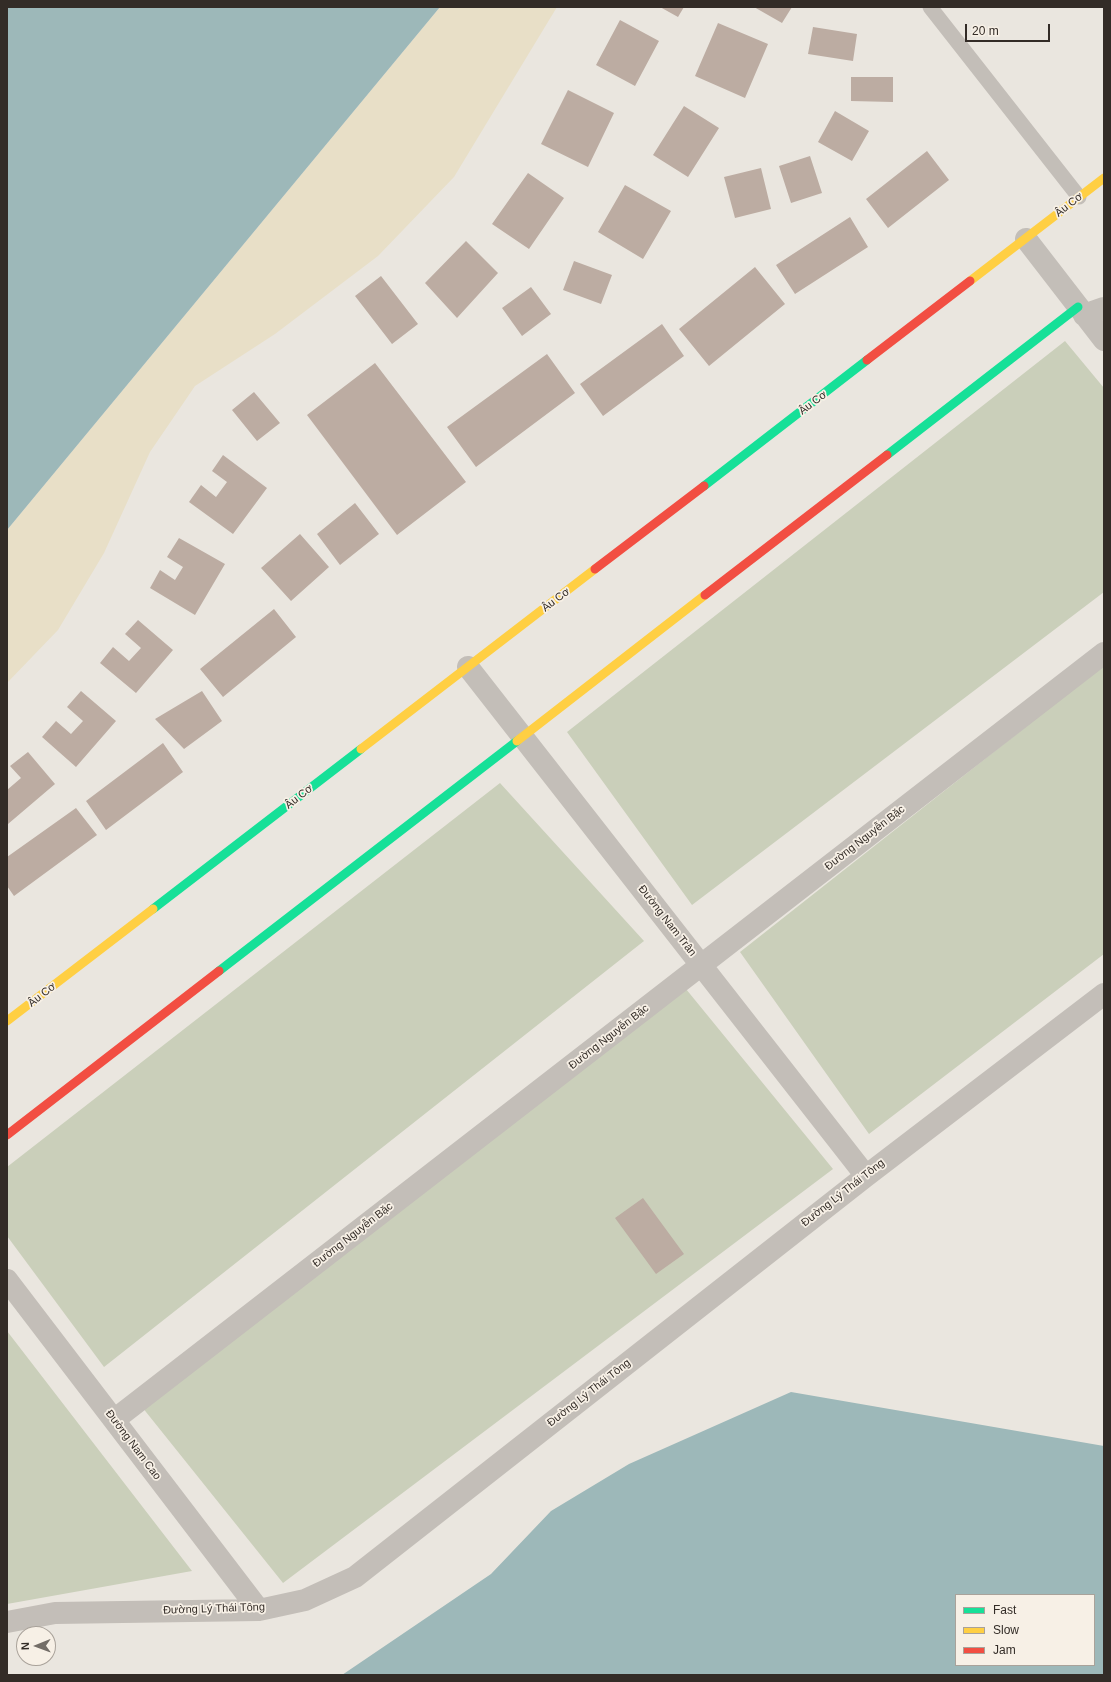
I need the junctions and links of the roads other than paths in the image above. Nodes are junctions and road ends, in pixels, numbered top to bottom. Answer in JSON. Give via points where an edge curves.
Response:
{"nodes":[{"id":1,"x":930,"y":7,"type":"edge"},
{"id":2,"x":1104,"y":178,"type":"edge"},
{"id":3,"x":1079,"y":197,"type":"junction"},
{"id":4,"x":1026,"y":239,"type":"junction"},
{"id":5,"x":1089,"y":310,"type":"edge"},
{"id":6,"x":1104,"y":340,"type":"edge"},
{"id":7,"x":1104,"y":653,"type":"edge"},
{"id":8,"x":468,"y":667,"type":"junction"},
{"id":9,"x":523,"y":736,"type":"junction"},
{"id":10,"x":701,"y":965,"type":"junction"},
{"id":11,"x":1104,"y":994,"type":"edge"},
{"id":12,"x":7,"y":1021,"type":"edge"},
{"id":13,"x":7,"y":1135,"type":"edge"},
{"id":14,"x":866,"y":1176,"type":"junction"},
{"id":15,"x":7,"y":1280,"type":"edge"},
{"id":16,"x":114,"y":1420,"type":"junction"},
{"id":17,"x":259,"y":1610,"type":"junction"},
{"id":18,"x":7,"y":1622,"type":"edge"}],
"edges":[{"from":1,"to":3,"type":"lane"},
{"from":2,"to":3,"type":"main road","name":"Âu Cơ"},
{"from":3,"to":4,"type":"main road","name":"Âu Cơ"},
{"from":4,"to":5,"type":"street"},
{"from":4,"to":8,"type":"main road","name":"Âu Cơ"},
{"from":5,"to":6,"type":"street"},
{"from":5,"to":9,"type":"main road"},
{"from":7,"to":10,"type":"street","name":"Đường Nguyễn Bặc"},
{"from":8,"to":9,"type":"street","name":"Đường Nam Trân"},
{"from":8,"to":12,"type":"main road","name":"Âu Cơ"},
{"from":9,"to":10,"type":"street","name":"Đường Nam Trân"},
{"from":9,"to":13,"type":"main road"},
{"from":10,"to":14,"type":"street","name":"Đường Nam Trân"},
{"from":10,"to":16,"type":"street","name":"Đường Nguyễn Bặc"},
{"from":11,"to":14,"type":"street","name":"Đường Lý Thái Tông"},
{"from":14,"to":17,"type":"street","name":"Đường Lý Thái Tông","via":[[355,1577],[305,1600]]},
{"from":15,"to":16,"type":"street","name":"Đường Nam Cao"},
{"from":16,"to":17,"type":"street","name":"Đường Nam Cao"},
{"from":17,"to":18,"type":"street","name":"Đường Lý Thái Tông","via":[[55,1613]]}]}
